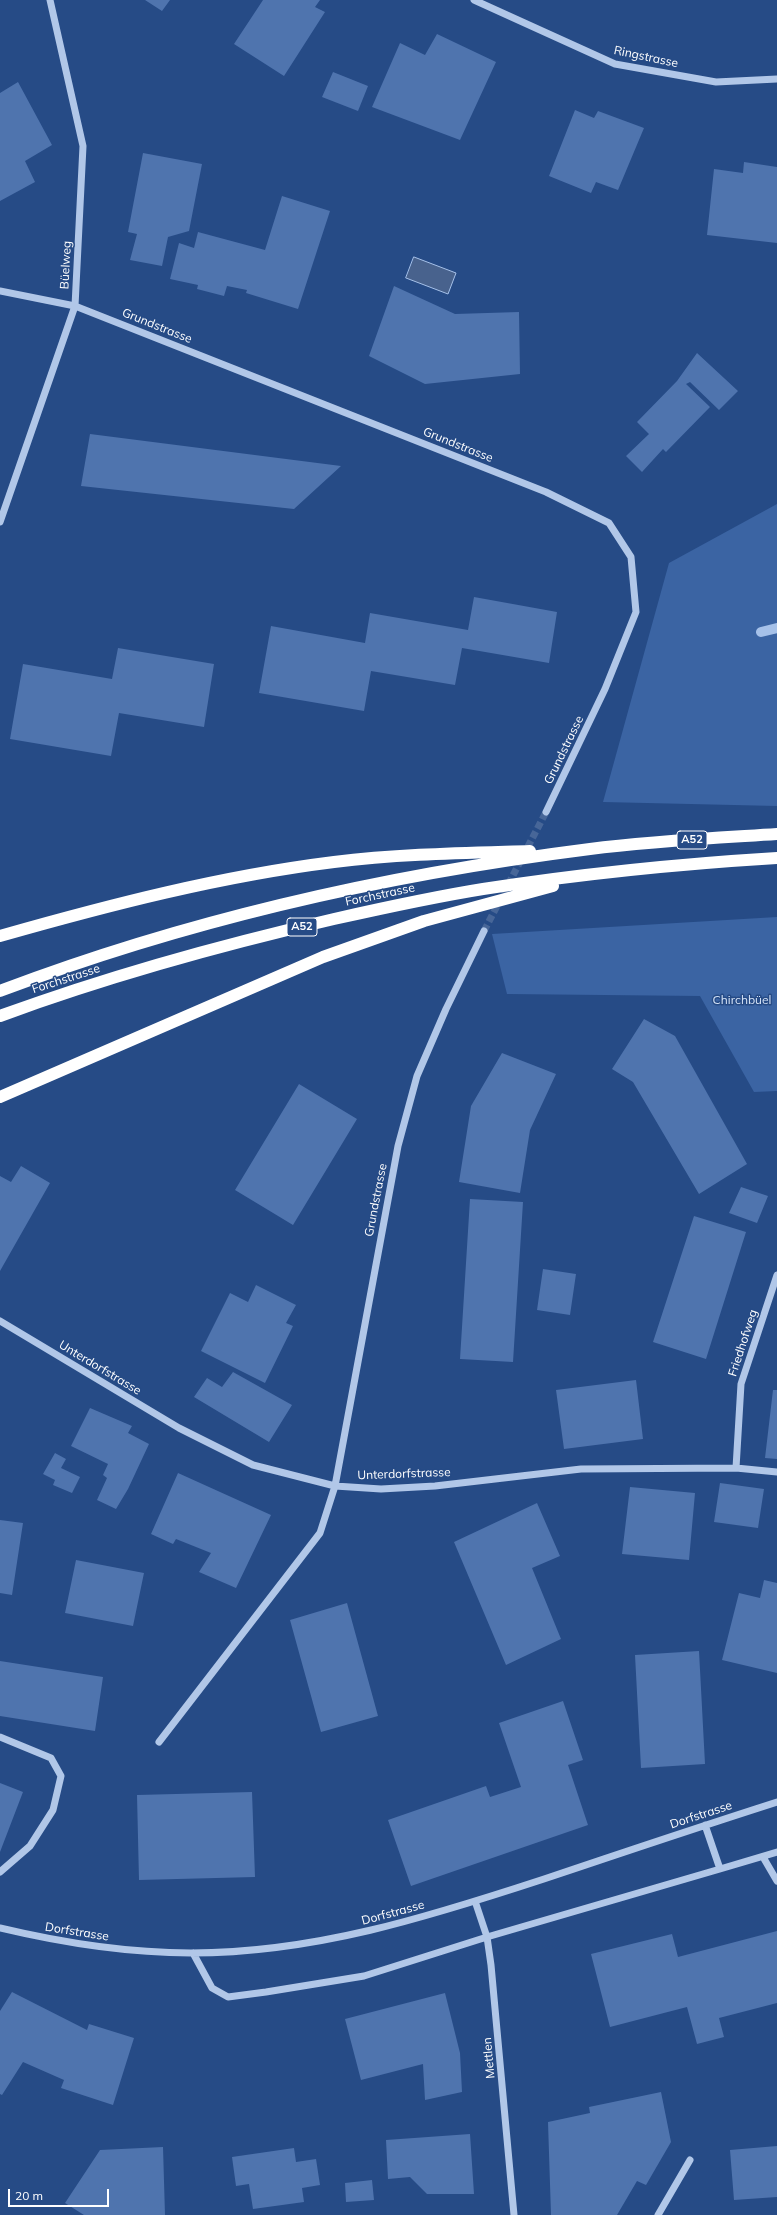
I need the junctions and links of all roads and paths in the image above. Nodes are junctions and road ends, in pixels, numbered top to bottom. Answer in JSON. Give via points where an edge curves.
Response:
{"nodes":[{"id":1,"x":50,"y":0,"type":"edge"},
{"id":2,"x":474,"y":0,"type":"edge"},
{"id":3,"x":777,"y":79,"type":"edge"},
{"id":4,"x":0,"y":291,"type":"edge"},
{"id":5,"x":75,"y":306,"type":"junction"},
{"id":6,"x":0,"y":522,"type":"edge"},
{"id":7,"x":546,"y":812,"type":"tunnel mouth"},
{"id":8,"x":777,"y":834,"type":"edge"},
{"id":9,"x":589,"y":849,"type":"junction"},
{"id":10,"x":777,"y":858,"type":"edge"},
{"id":11,"x":612,"y":872,"type":"junction"},
{"id":12,"x":484,"y":931,"type":"tunnel mouth"},
{"id":13,"x":0,"y":936,"type":"edge"},
{"id":14,"x":0,"y":991,"type":"edge"},
{"id":15,"x":0,"y":1016,"type":"edge"},
{"id":16,"x":0,"y":1097,"type":"edge"},
{"id":17,"x":777,"y":1275,"type":"edge"},
{"id":18,"x":0,"y":1321,"type":"edge"},
{"id":19,"x":736,"y":1468,"type":"junction"},
{"id":20,"x":777,"y":1472,"type":"edge"},
{"id":21,"x":335,"y":1486,"type":"junction"},
{"id":22,"x":0,"y":1737,"type":"edge"},
{"id":23,"x":159,"y":1742,"type":"dead end"},
{"id":24,"x":777,"y":1802,"type":"edge"},
{"id":25,"x":705,"y":1825,"type":"junction"},
{"id":26,"x":777,"y":1852,"type":"edge"},
{"id":27,"x":763,"y":1857,"type":"junction"},
{"id":28,"x":720,"y":1869,"type":"junction"},
{"id":29,"x":0,"y":1872,"type":"edge"},
{"id":30,"x":777,"y":1880,"type":"edge"},
{"id":31,"x":475,"y":1901,"type":"junction"},
{"id":32,"x":0,"y":1928,"type":"edge"},
{"id":33,"x":487,"y":1937,"type":"junction"},
{"id":34,"x":193,"y":1953,"type":"junction"},
{"id":35,"x":690,"y":2160,"type":"dead end"},
{"id":36,"x":514,"y":2215,"type":"edge"},
{"id":37,"x":658,"y":2215,"type":"edge"}],
"edges":[{"from":1,"to":5,"type":"street","name":"Büelweg","via":[[83,146]]},
{"from":2,"to":3,"type":"street","name":"Ringstrasse","via":[[615,64],[716,82]]},
{"from":4,"to":5,"type":"street","name":"Grundstrasse"},
{"from":5,"to":6,"type":"street","name":"Büelweg"},
{"from":5,"to":7,"type":"street","name":"Grundstrasse","via":[[546,492],[609,523],[631,557],[636,612],[605,689]]},
{"from":8,"to":9,"type":"highway","name":"Forchstrasse","number":"A52"},
{"from":9,"to":13,"type":"highway","via":[[392,856],[333,862],[252,874],[133,900]]},
{"from":9,"to":14,"type":"highway","name":"Forchstrasse","number":"A52","via":[[437,873],[240,916],[145,942]]},
{"from":10,"to":11,"type":"highway","name":"Forchstrasse","number":"A52"},
{"from":11,"to":15,"type":"highway","name":"Forchstrasse","number":"A52","via":[[481,890],[249,938],[152,965]]},
{"from":11,"to":16,"type":"highway","via":[[474,907],[376,937],[323,957]]},
{"from":12,"to":21,"type":"street","name":"Grundstrasse","via":[[417,1076],[398,1146]]},
{"from":17,"to":19,"type":"street","name":"Friedhofweg","via":[[741,1384]]},
{"from":18,"to":21,"type":"street","name":"Unterdorfstrasse","via":[[178,1428],[253,1465]]},
{"from":19,"to":20,"type":"street","name":"Unterdorfstrasse"},
{"from":19,"to":21,"type":"street","name":"Unterdorfstrasse","via":[[581,1469],[435,1486],[381,1489]]},
{"from":21,"to":23,"type":"street","name":"Grundstrasse","via":[[320,1533]]},
{"from":22,"to":29,"type":"street","via":[[51,1758],[61,1776],[53,1810],[30,1846]]},
{"from":24,"to":25,"type":"street","name":"Dorfstrasse"},
{"from":25,"to":28,"type":"street"},
{"from":25,"to":31,"type":"street","name":"Dorfstrasse"},
{"from":26,"to":27,"type":"street"},
{"from":27,"to":28,"type":"street"},
{"from":27,"to":30,"type":"street"},
{"from":28,"to":33,"type":"street"},
{"from":31,"to":33,"type":"street","name":"Mettlen"},
{"from":31,"to":34,"type":"street","name":"Dorfstrasse","via":[[352,1936],[278,1947]]},
{"from":32,"to":34,"type":"street","name":"Dorfstrasse","via":[[45,1939],[97,1947]]},
{"from":33,"to":34,"type":"street","via":[[364,1976],[228,1996],[212,1988]]},
{"from":33,"to":36,"type":"street","name":"Mettlen"},
{"from":35,"to":37,"type":"street"}]}
